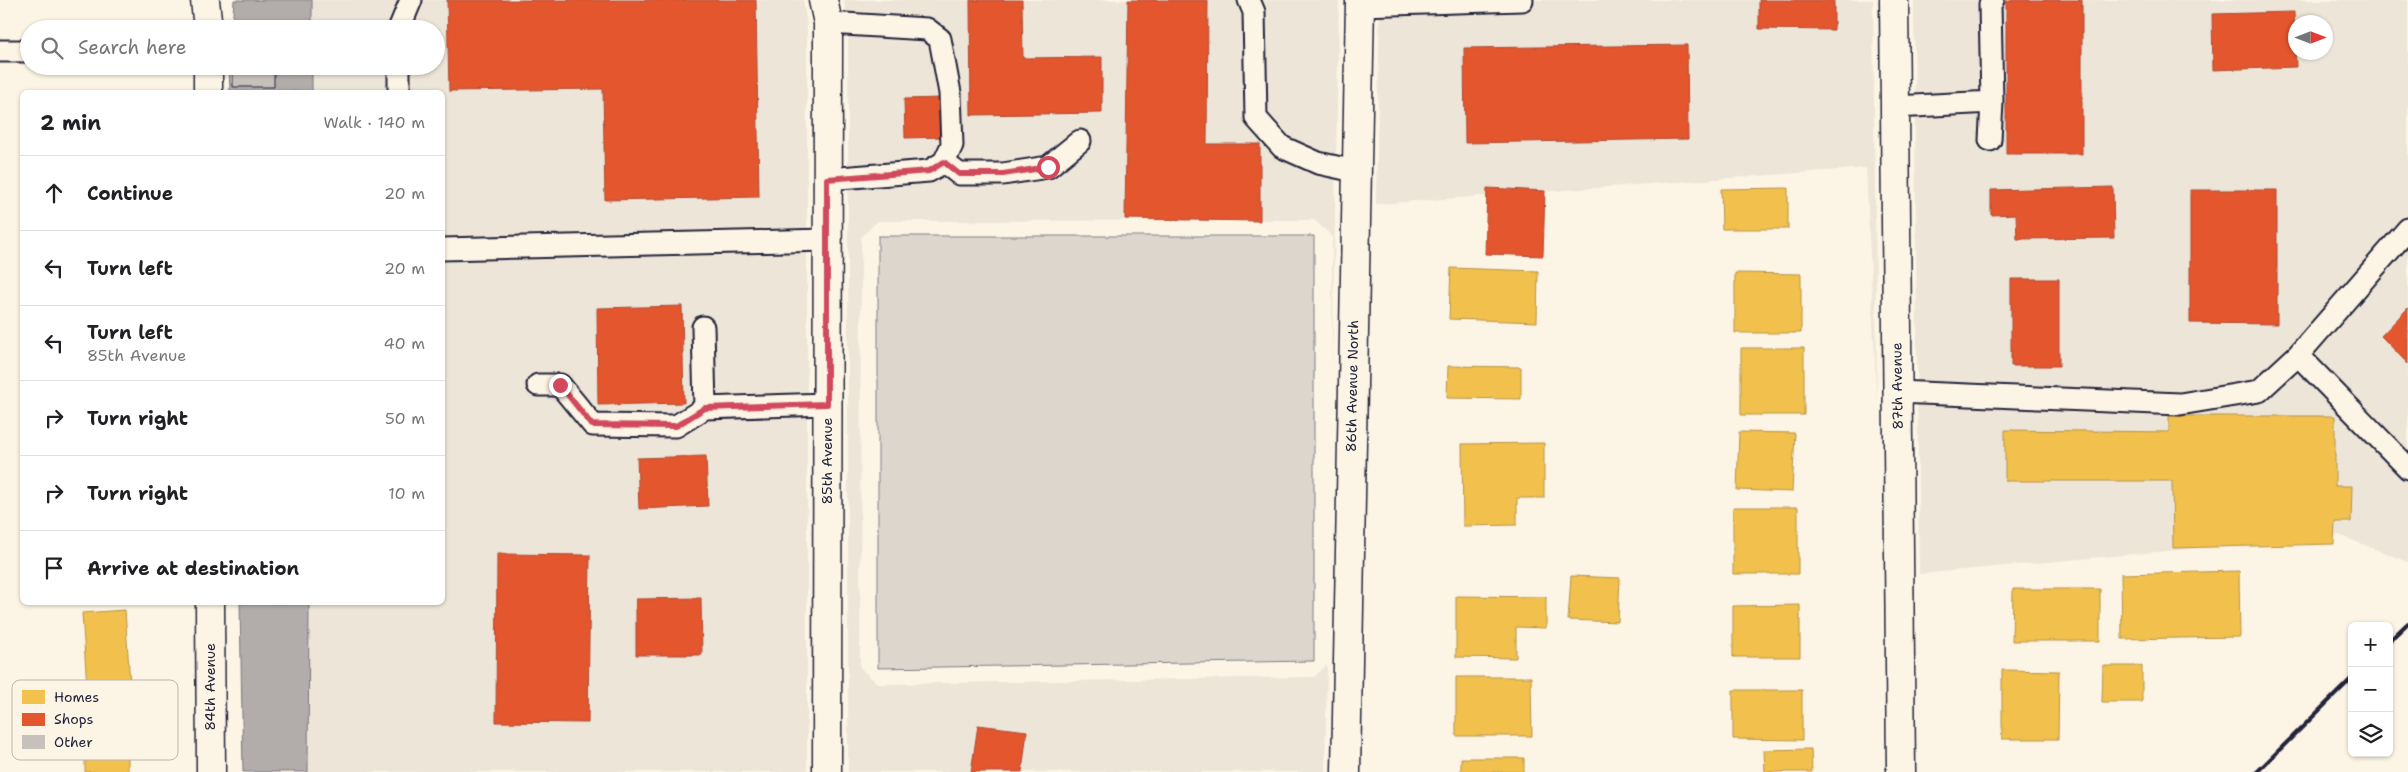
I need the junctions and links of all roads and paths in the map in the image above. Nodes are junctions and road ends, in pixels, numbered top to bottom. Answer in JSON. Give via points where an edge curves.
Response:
{"nodes":[{"id":1,"x":205,"y":0,"type":"edge"},
{"id":2,"x":411,"y":0,"type":"edge"},
{"id":3,"x":1249,"y":0,"type":"edge"},
{"id":4,"x":1522,"y":0,"type":"edge"},
{"id":5,"x":1894,"y":0,"type":"edge"},
{"id":6,"x":1992,"y":0,"type":"edge"},
{"id":7,"x":1360,"y":3,"type":"edge"},
{"id":8,"x":826,"y":12,"type":"edge"},
{"id":9,"x":207,"y":20,"type":"edge"},
{"id":10,"x":403,"y":20,"type":"edge"},
{"id":11,"x":0,"y":51,"type":"edge"},
{"id":12,"x":20,"y":51,"type":"edge"},
{"id":13,"x":208,"y":75,"type":"edge"},
{"id":14,"x":399,"y":75,"type":"edge"},
{"id":15,"x":208,"y":90,"type":"edge"},
{"id":16,"x":399,"y":90,"type":"edge"},
{"id":17,"x":1992,"y":102,"type":"junction"},
{"id":18,"x":1895,"y":107,"type":"junction"},
{"id":19,"x":1990,"y":140,"type":"dead end"},
{"id":20,"x":1080,"y":141,"type":"dead end"},
{"id":21,"x":944,"y":162,"type":"junction"},
{"id":22,"x":1355,"y":171,"type":"junction"},
{"id":23,"x":827,"y":179,"type":"junction"},
{"id":24,"x":2408,"y":229,"type":"edge"},
{"id":25,"x":826,"y":240,"type":"junction"},
{"id":26,"x":445,"y":249,"type":"edge"},
{"id":27,"x":703,"y":327,"type":"dead end"},
{"id":28,"x":2298,"y":355,"type":"junction"},
{"id":29,"x":538,"y":385,"type":"dead end"},
{"id":30,"x":1897,"y":392,"type":"junction"},
{"id":31,"x":827,"y":404,"type":"junction"},
{"id":32,"x":705,"y":408,"type":"junction"},
{"id":33,"x":2408,"y":468,"type":"edge"},
{"id":34,"x":210,"y":605,"type":"edge"},
{"id":35,"x":210,"y":772,"type":"edge"},
{"id":36,"x":827,"y":772,"type":"edge"},
{"id":37,"x":1346,"y":772,"type":"edge"},
{"id":38,"x":1901,"y":772,"type":"edge"}],
"edges":[{"from":1,"to":9,"type":"street"},
{"from":2,"to":10,"type":"lane"},
{"from":3,"to":22,"type":"lane","via":[[1254,12],[1256,118],[1282,147],[1318,163]]},
{"from":4,"to":7,"type":"lane"},
{"from":5,"to":18,"type":"street","name":"87th Avenue"},
{"from":6,"to":17,"type":"lane"},
{"from":7,"to":22,"type":"street","name":"86th Avenue North"},
{"from":8,"to":21,"type":"lane","via":[[927,29],[940,39],[950,93],[952,145]]},
{"from":8,"to":23,"type":"street","name":"85th Avenue"},
{"from":11,"to":12,"type":"lane"},
{"from":13,"to":15,"type":"street"},
{"from":14,"to":16,"type":"lane"},
{"from":17,"to":18,"type":"lane"},
{"from":17,"to":19,"type":"lane"},
{"from":18,"to":30,"type":"street","name":"87th Avenue"},
{"from":20,"to":21,"type":"lane","via":[[1048,167],[1003,174],[959,174]]},
{"from":21,"to":23,"type":"lane","via":[[929,171]]},
{"from":22,"to":37,"type":"street","name":"86th Avenue North"},
{"from":23,"to":25,"type":"street","name":"85th Avenue"},
{"from":24,"to":28,"type":"lane"},
{"from":25,"to":26,"type":"lane"},
{"from":25,"to":31,"type":"street","name":"85th Avenue"},
{"from":27,"to":32,"type":"lane"},
{"from":28,"to":30,"type":"lane","via":[[2259,391],[2180,404]]},
{"from":28,"to":33,"type":"lane"},
{"from":29,"to":32,"type":"lane","via":[[560,385],[592,425],[676,426]]},
{"from":30,"to":38,"type":"street","name":"87th Avenue"},
{"from":31,"to":32,"type":"lane"},
{"from":31,"to":36,"type":"street","name":"85th Avenue"},
{"from":34,"to":35,"type":"street","name":"84th Avenue"}]}
